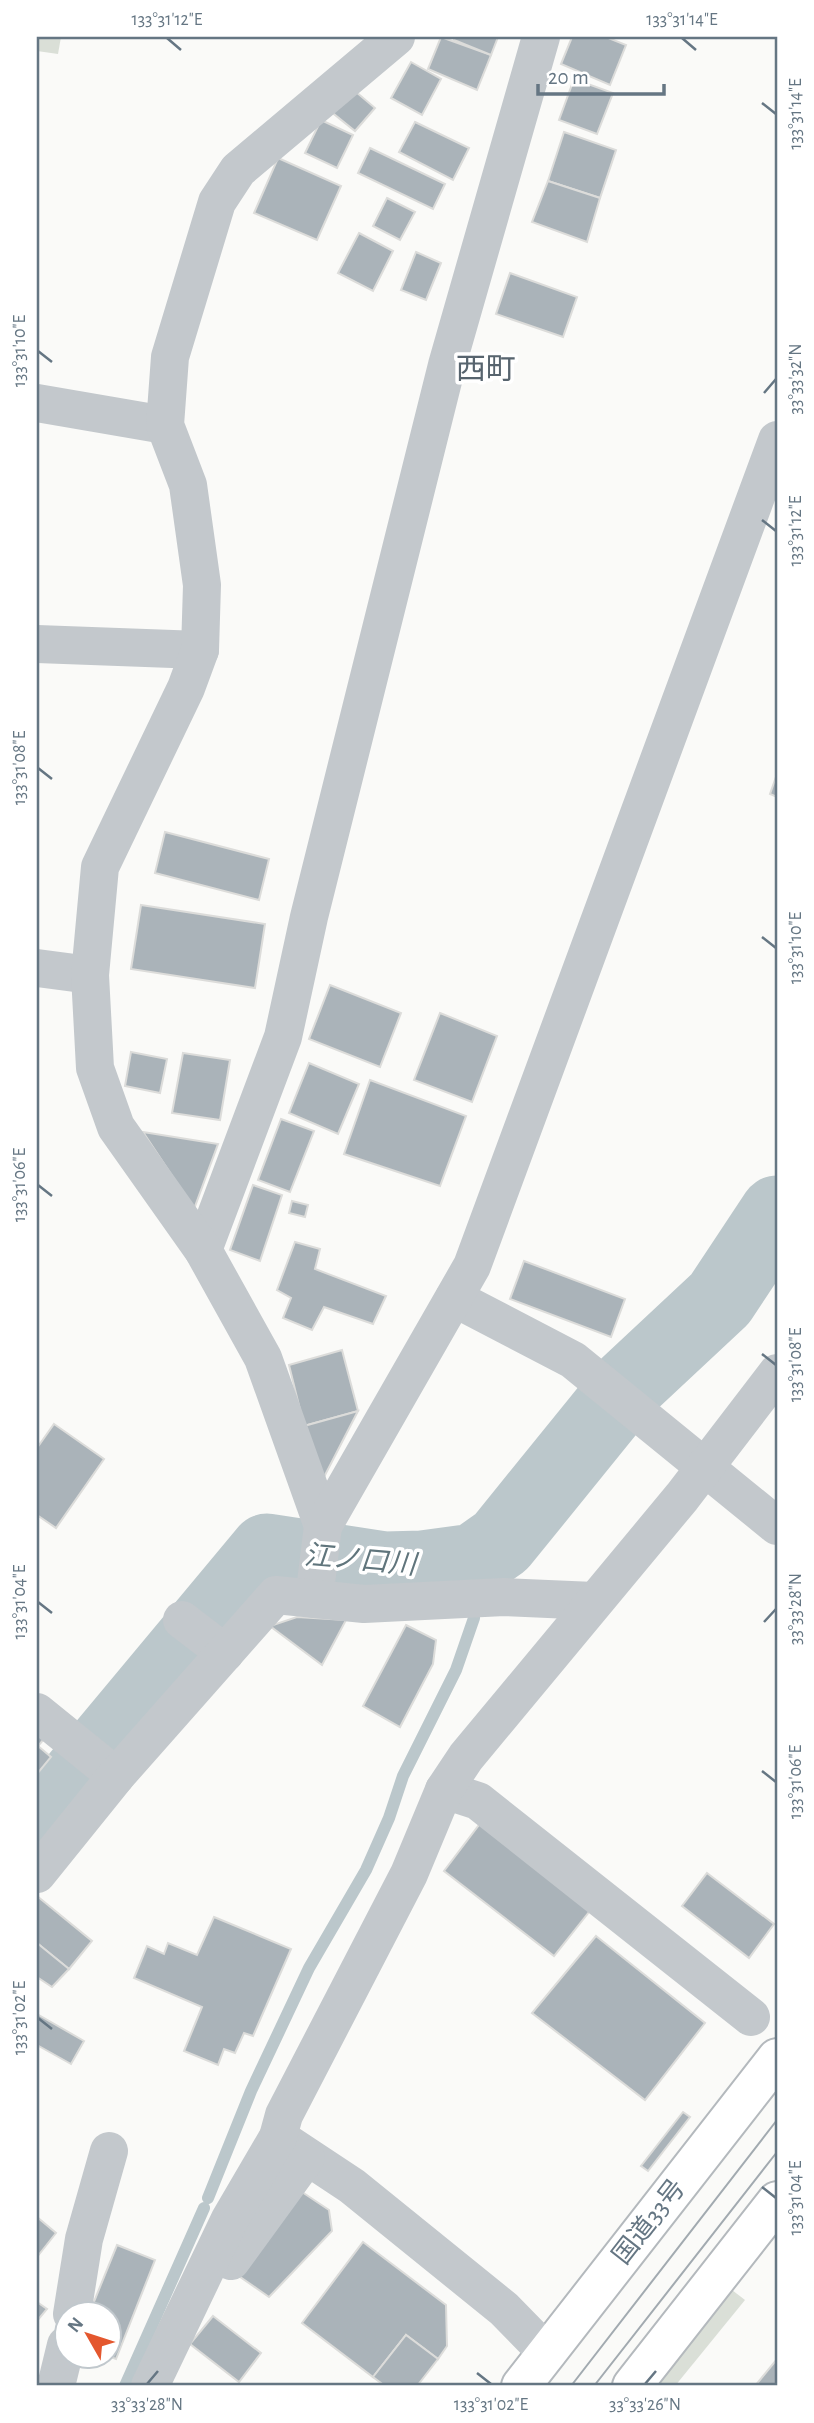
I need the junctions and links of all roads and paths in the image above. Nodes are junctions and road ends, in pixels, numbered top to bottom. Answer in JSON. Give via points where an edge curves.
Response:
{"nodes":[{"id":1,"x":396,"y":37,"type":"edge"},
{"id":2,"x":541,"y":37,"type":"edge"},
{"id":3,"x":37,"y":403,"type":"edge"},
{"id":4,"x":165,"y":425,"type":"junction"},
{"id":5,"x":777,"y":440,"type":"edge"},
{"id":6,"x":37,"y":644,"type":"edge"},
{"id":7,"x":200,"y":650,"type":"junction"},
{"id":8,"x":37,"y":968,"type":"edge"},
{"id":9,"x":90,"y":975,"type":"junction"},
{"id":10,"x":203,"y":1250,"type":"junction"},
{"id":11,"x":454,"y":1298,"type":"junction"},
{"id":12,"x":777,"y":1373,"type":"edge"},
{"id":13,"x":705,"y":1466,"type":"junction"},
{"id":14,"x":323,"y":1526,"type":"junction"},
{"id":15,"x":777,"y":1526,"type":"edge"},
{"id":16,"x":314,"y":1591,"type":"junction"},
{"id":17,"x":594,"y":1601,"type":"junction"},
{"id":18,"x":181,"y":1620,"type":"dead end"},
{"id":19,"x":218,"y":1648,"type":"junction"},
{"id":20,"x":37,"y":1712,"type":"edge"},
{"id":21,"x":100,"y":1764,"type":"junction"},
{"id":22,"x":444,"y":1790,"type":"junction"},
{"id":23,"x":37,"y":1874,"type":"edge"},
{"id":24,"x":751,"y":2017,"type":"dead end"},
{"id":25,"x":777,"y":2058,"type":"edge"},
{"id":26,"x":292,"y":2147,"type":"junction"},
{"id":27,"x":109,"y":2151,"type":"dead end"},
{"id":28,"x":777,"y":2201,"type":"edge"},
{"id":29,"x":225,"y":2268,"type":"dead end"},
{"id":30,"x":74,"y":2300,"type":"edge"},
{"id":31,"x":547,"y":2353,"type":"junction"},
{"id":32,"x":150,"y":2386,"type":"edge"},
{"id":33,"x":521,"y":2386,"type":"edge"},
{"id":34,"x":632,"y":2386,"type":"edge"}],
"edges":[{"from":1,"to":4,"type":"street","via":[[238,170],[218,201],[170,357]]},
{"from":2,"to":10,"type":"street","via":[[447,365],[309,917],[284,1037]]},
{"from":3,"to":4,"type":"street"},
{"from":4,"to":7,"type":"street","via":[[188,485],[202,585]]},
{"from":5,"to":11,"type":"street","via":[[472,1266]]},
{"from":6,"to":7,"type":"street"},
{"from":7,"to":9,"type":"street","via":[[100,867]]},
{"from":8,"to":9,"type":"street"},
{"from":9,"to":10,"type":"street","via":[[95,1068],[116,1127]]},
{"from":10,"to":14,"type":"street","via":[[263,1358]]},
{"from":11,"to":13,"type":"street","via":[[573,1360]]},
{"from":11,"to":14,"type":"street"},
{"from":12,"to":13,"type":"street"},
{"from":13,"to":15,"type":"street"},
{"from":13,"to":17,"type":"street"},
{"from":14,"to":16,"type":"street"},
{"from":16,"to":17,"type":"street","via":[[364,1604],[504,1597]]},
{"from":16,"to":19,"type":"street","via":[[276,1595]]},
{"from":17,"to":22,"type":"street"},
{"from":18,"to":19,"type":"street"},
{"from":19,"to":21,"type":"street"},
{"from":20,"to":21,"type":"street"},
{"from":21,"to":23,"type":"street"},
{"from":22,"to":24,"type":"street","via":[[478,1801]]},
{"from":22,"to":26,"type":"street","via":[[409,1874],[284,2115]]},
{"from":25,"to":31,"type":"highway","name":"国道33号"},
{"from":26,"to":29,"type":"street"},
{"from":26,"to":31,"type":"street","via":[[373,2203],[504,2309]]},
{"from":26,"to":32,"type":"street","via":[[230,2219]]},
{"from":27,"to":30,"type":"street","via":[[84,2239]]},
{"from":28,"to":34,"type":"highway"},
{"from":31,"to":33,"type":"highway","name":"国道33号"}]}
